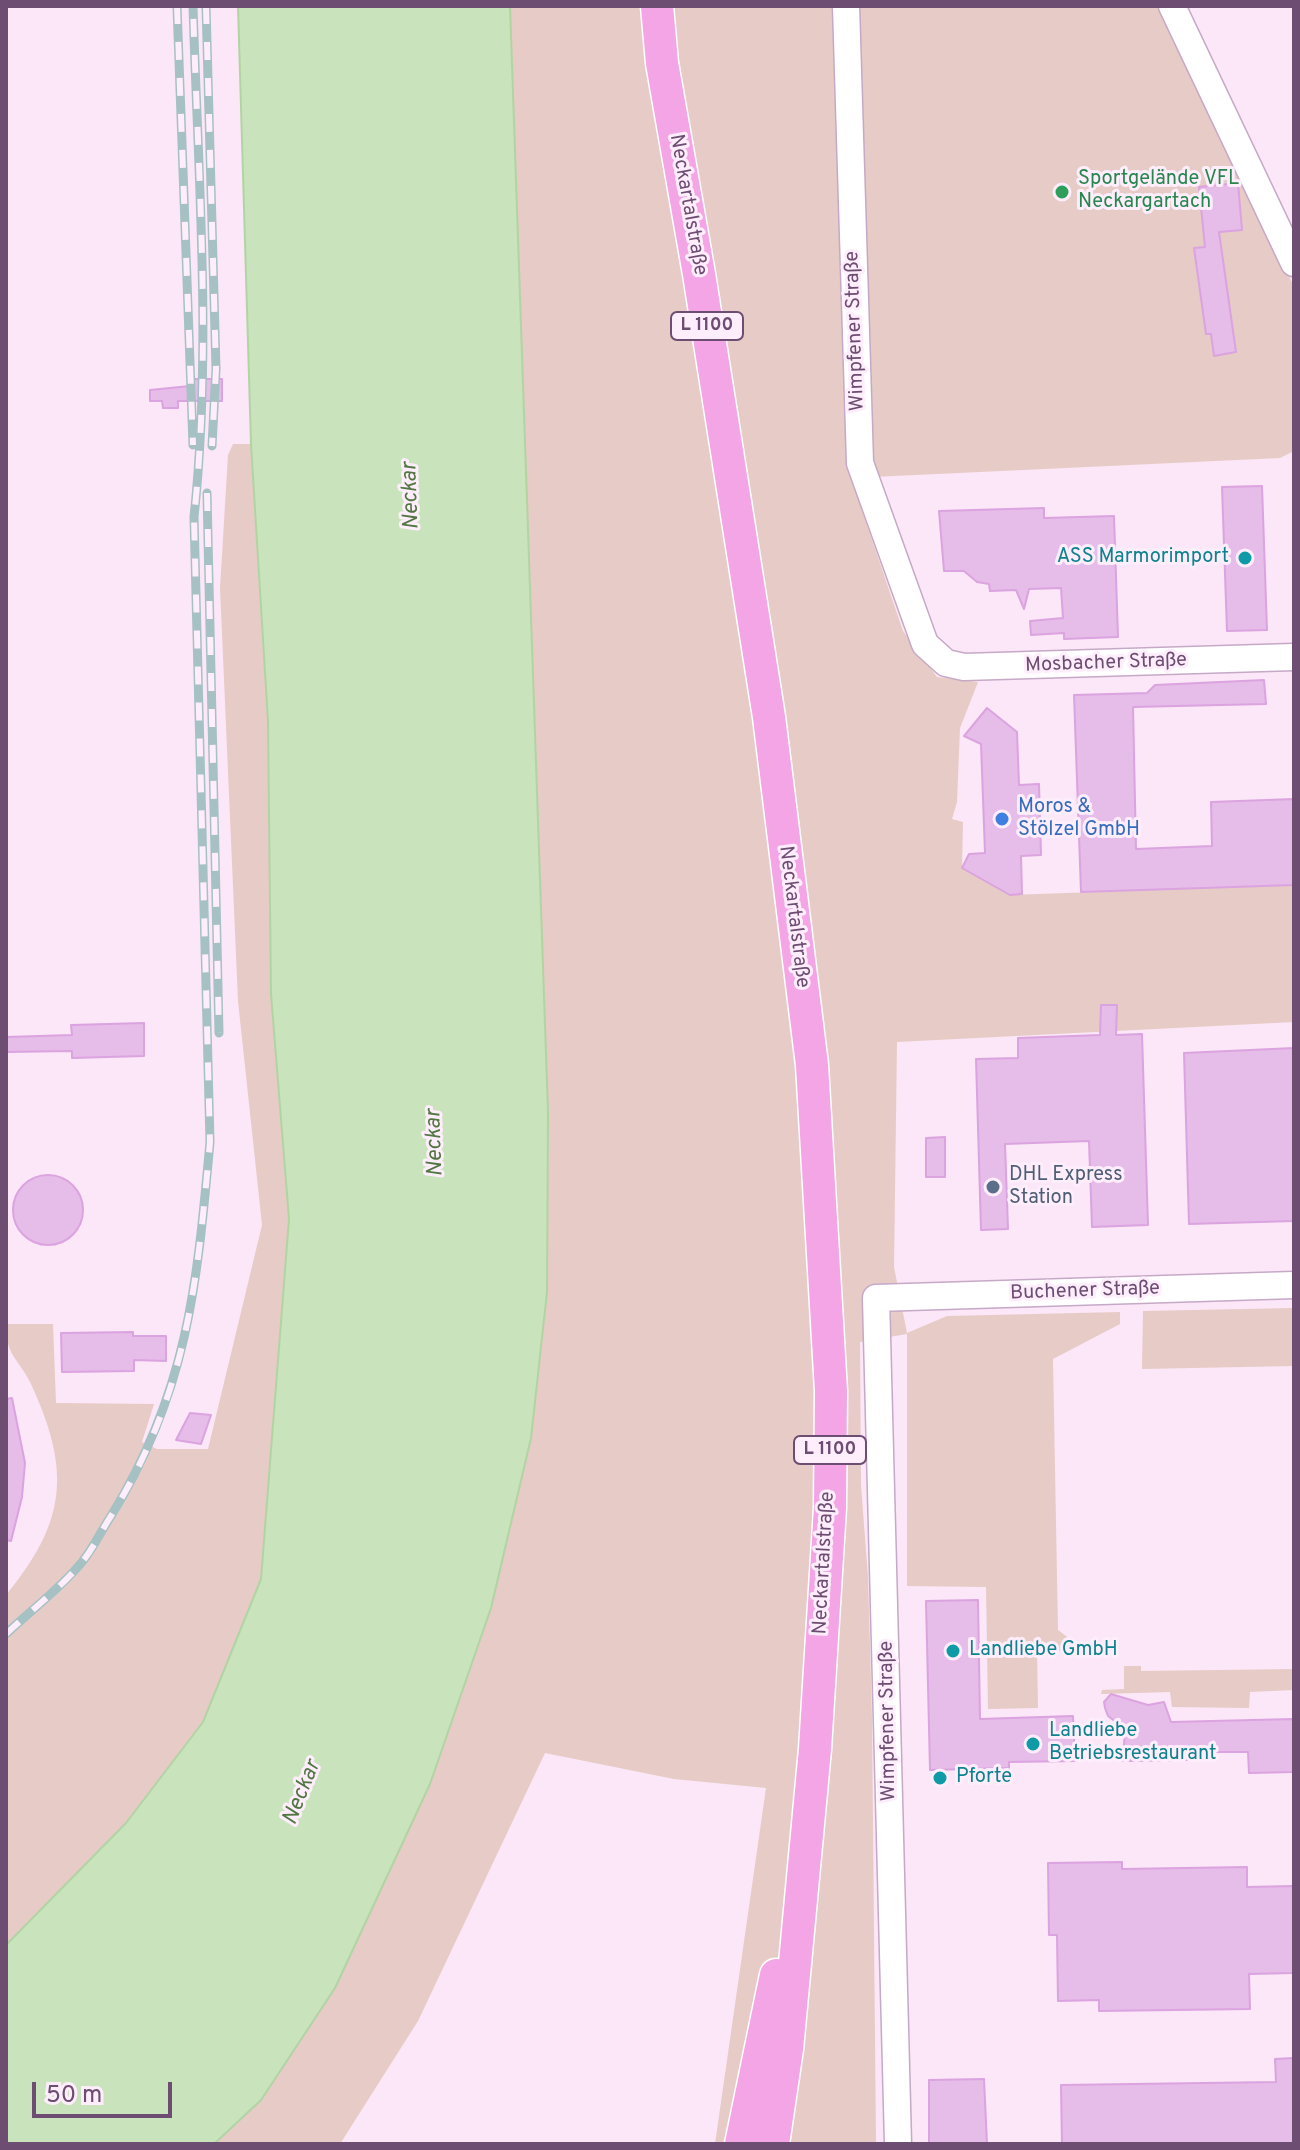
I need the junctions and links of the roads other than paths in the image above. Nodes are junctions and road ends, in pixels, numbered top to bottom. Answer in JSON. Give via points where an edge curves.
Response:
{"nodes":[{"id":1,"x":657,"y":6,"type":"edge"},
{"id":2,"x":846,"y":6,"type":"edge"},
{"id":3,"x":1172,"y":6,"type":"edge"},
{"id":4,"x":1294,"y":263,"type":"edge"},
{"id":5,"x":925,"y":644,"type":"joint"},
{"id":6,"x":1294,"y":657,"type":"edge"},
{"id":7,"x":1294,"y":1285,"type":"edge"},
{"id":8,"x":876,"y":1298,"type":"joint"},
{"id":9,"x":804,"y":1835,"type":"junction"},
{"id":10,"x":741,"y":2144,"type":"edge"},
{"id":11,"x":773,"y":2144,"type":"edge"},
{"id":12,"x":898,"y":2144,"type":"edge"}],
"edges":[{"from":1,"to":9,"type":"main road","name":"Neckartalstraße","number":"L 1100","via":[[769,717],[812,1065],[831,1391],[830,1508],[815,1749]]},
{"from":2,"to":5,"type":"street","name":"Wimpfener Straße","via":[[860,463]]},
{"from":3,"to":4,"type":"street"},
{"from":5,"to":6,"type":"street","name":"Mosbacher Straße","via":[[946,663],[964,667]]},
{"from":7,"to":8,"type":"street","name":"Buchener Straße"},
{"from":8,"to":12,"type":"street","name":"Wimpfener Straße"},
{"from":9,"to":10,"type":"main road","name":"Neckartalstraße","number":"L 1100"},
{"from":9,"to":11,"type":"main road","name":"Neckartalstraße","number":"L 1100","via":[[787,2049]]}]}
